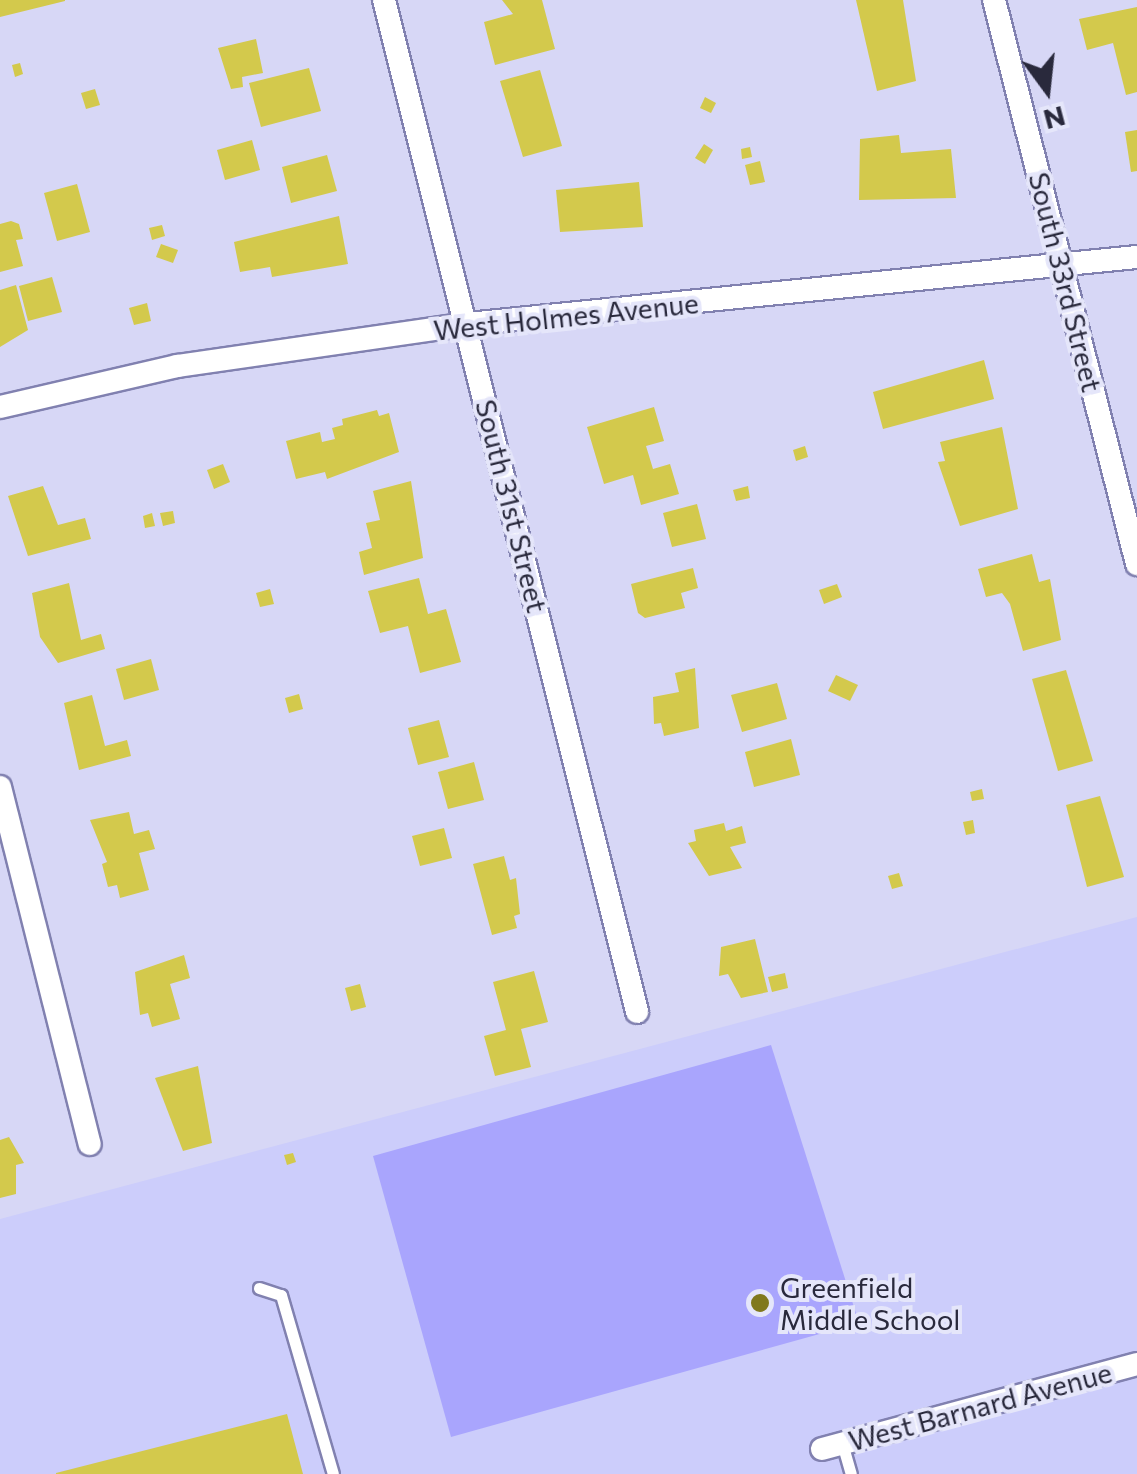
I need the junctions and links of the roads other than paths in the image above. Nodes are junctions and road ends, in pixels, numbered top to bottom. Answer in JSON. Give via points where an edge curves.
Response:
{"nodes":[{"id":1,"x":384,"y":0,"type":"edge"},
{"id":2,"x":994,"y":0,"type":"edge"},
{"id":3,"x":1137,"y":257,"type":"edge"},
{"id":4,"x":1063,"y":268,"type":"junction"},
{"id":5,"x":468,"y":324,"type":"junction"},
{"id":6,"x":0,"y":407,"type":"edge"},
{"id":7,"x":1137,"y":564,"type":"edge"},
{"id":8,"x":0,"y":787,"type":"edge"},
{"id":9,"x":636,"y":1012,"type":"dead end"},
{"id":10,"x":90,"y":1144,"type":"dead end"},
{"id":11,"x":259,"y":1288,"type":"dead end"},
{"id":12,"x":1137,"y":1364,"type":"edge"},
{"id":13,"x":832,"y":1446,"type":"joint"},
{"id":14,"x":332,"y":1474,"type":"edge"},
{"id":15,"x":851,"y":1474,"type":"edge"}],
"edges":[{"from":1,"to":5,"type":"street","name":"South 31st Street"},
{"from":2,"to":4,"type":"street","name":"South 33rd Street"},
{"from":3,"to":4,"type":"street","name":"West Holmes Avenue"},
{"from":4,"to":5,"type":"street","name":"West Holmes Avenue"},
{"from":4,"to":7,"type":"street","name":"South 33rd Street"},
{"from":5,"to":6,"type":"street","name":"West Holmes Avenue","via":[[178,366]]},
{"from":5,"to":9,"type":"street","name":"South 31st Street"},
{"from":8,"to":10,"type":"street"},
{"from":11,"to":14,"type":"lane","via":[[281,1296]]},
{"from":12,"to":13,"type":"street","name":"West Barnard Avenue"},
{"from":13,"to":15,"type":"lane"}]}
